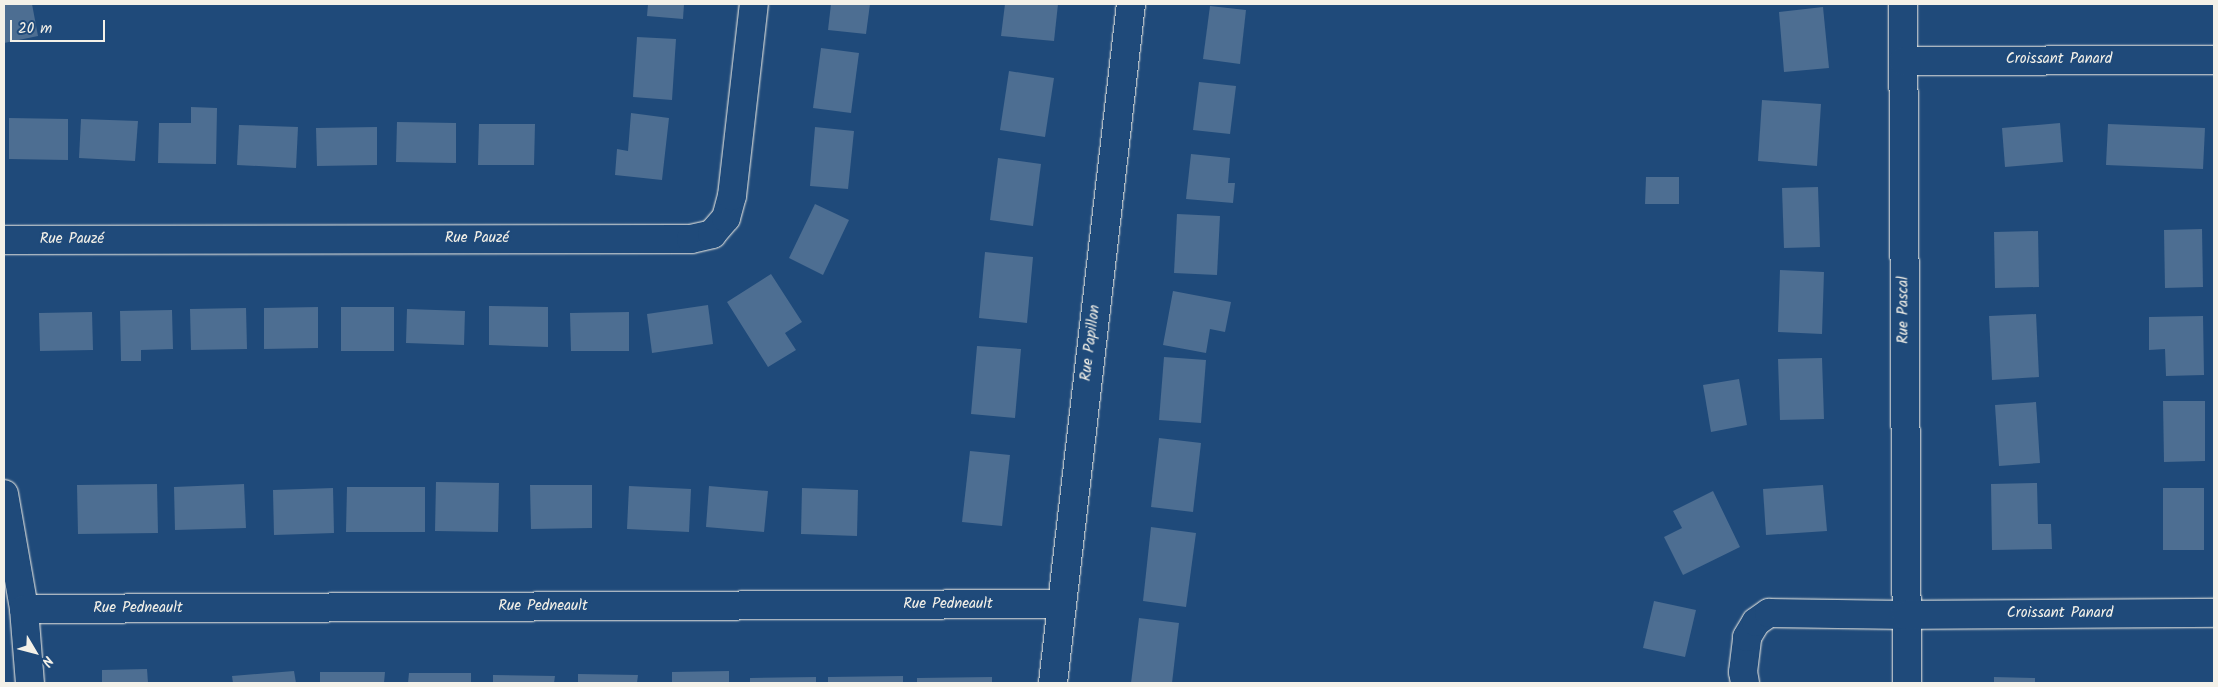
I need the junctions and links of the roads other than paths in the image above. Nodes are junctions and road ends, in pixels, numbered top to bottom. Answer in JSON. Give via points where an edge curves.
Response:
{"nodes":[{"id":1,"x":754,"y":4,"type":"edge"},
{"id":2,"x":1131,"y":4,"type":"edge"},
{"id":3,"x":1903,"y":4,"type":"edge"},
{"id":4,"x":2214,"y":60,"type":"edge"},
{"id":5,"x":1903,"y":61,"type":"junction"},
{"id":6,"x":4,"y":240,"type":"edge"},
{"id":7,"x":4,"y":494,"type":"edge"},
{"id":8,"x":1061,"y":604,"type":"junction"},
{"id":9,"x":24,"y":609,"type":"junction"},
{"id":10,"x":2214,"y":614,"type":"edge"},
{"id":11,"x":1906,"y":616,"type":"junction"},
{"id":12,"x":30,"y":683,"type":"edge"},
{"id":13,"x":1052,"y":683,"type":"edge"},
{"id":14,"x":1745,"y":683,"type":"edge"},
{"id":15,"x":1907,"y":683,"type":"edge"}],
"edges":[{"from":1,"to":6,"type":"street","name":"Rue Pauzé","via":[[732,196],[726,218],[712,234],[691,239]]},
{"from":2,"to":8,"type":"street","name":"Rue Papillon"},
{"from":3,"to":5,"type":"street","name":"Rue Pascal"},
{"from":4,"to":5,"type":"street","name":"Croissant Panard"},
{"from":5,"to":11,"type":"street","name":"Rue Pascal"},
{"from":7,"to":9,"type":"street"},
{"from":8,"to":9,"type":"street","name":"Rue Pedneault"},
{"from":8,"to":13,"type":"street","name":"Rue Papillon"},
{"from":9,"to":12,"type":"street"},
{"from":10,"to":11,"type":"street","name":"Croissant Panard"},
{"from":11,"to":14,"type":"street","via":[[1768,613],[1756,622],[1747,637]]},
{"from":11,"to":15,"type":"street","name":"Rue Pascal"}]}
